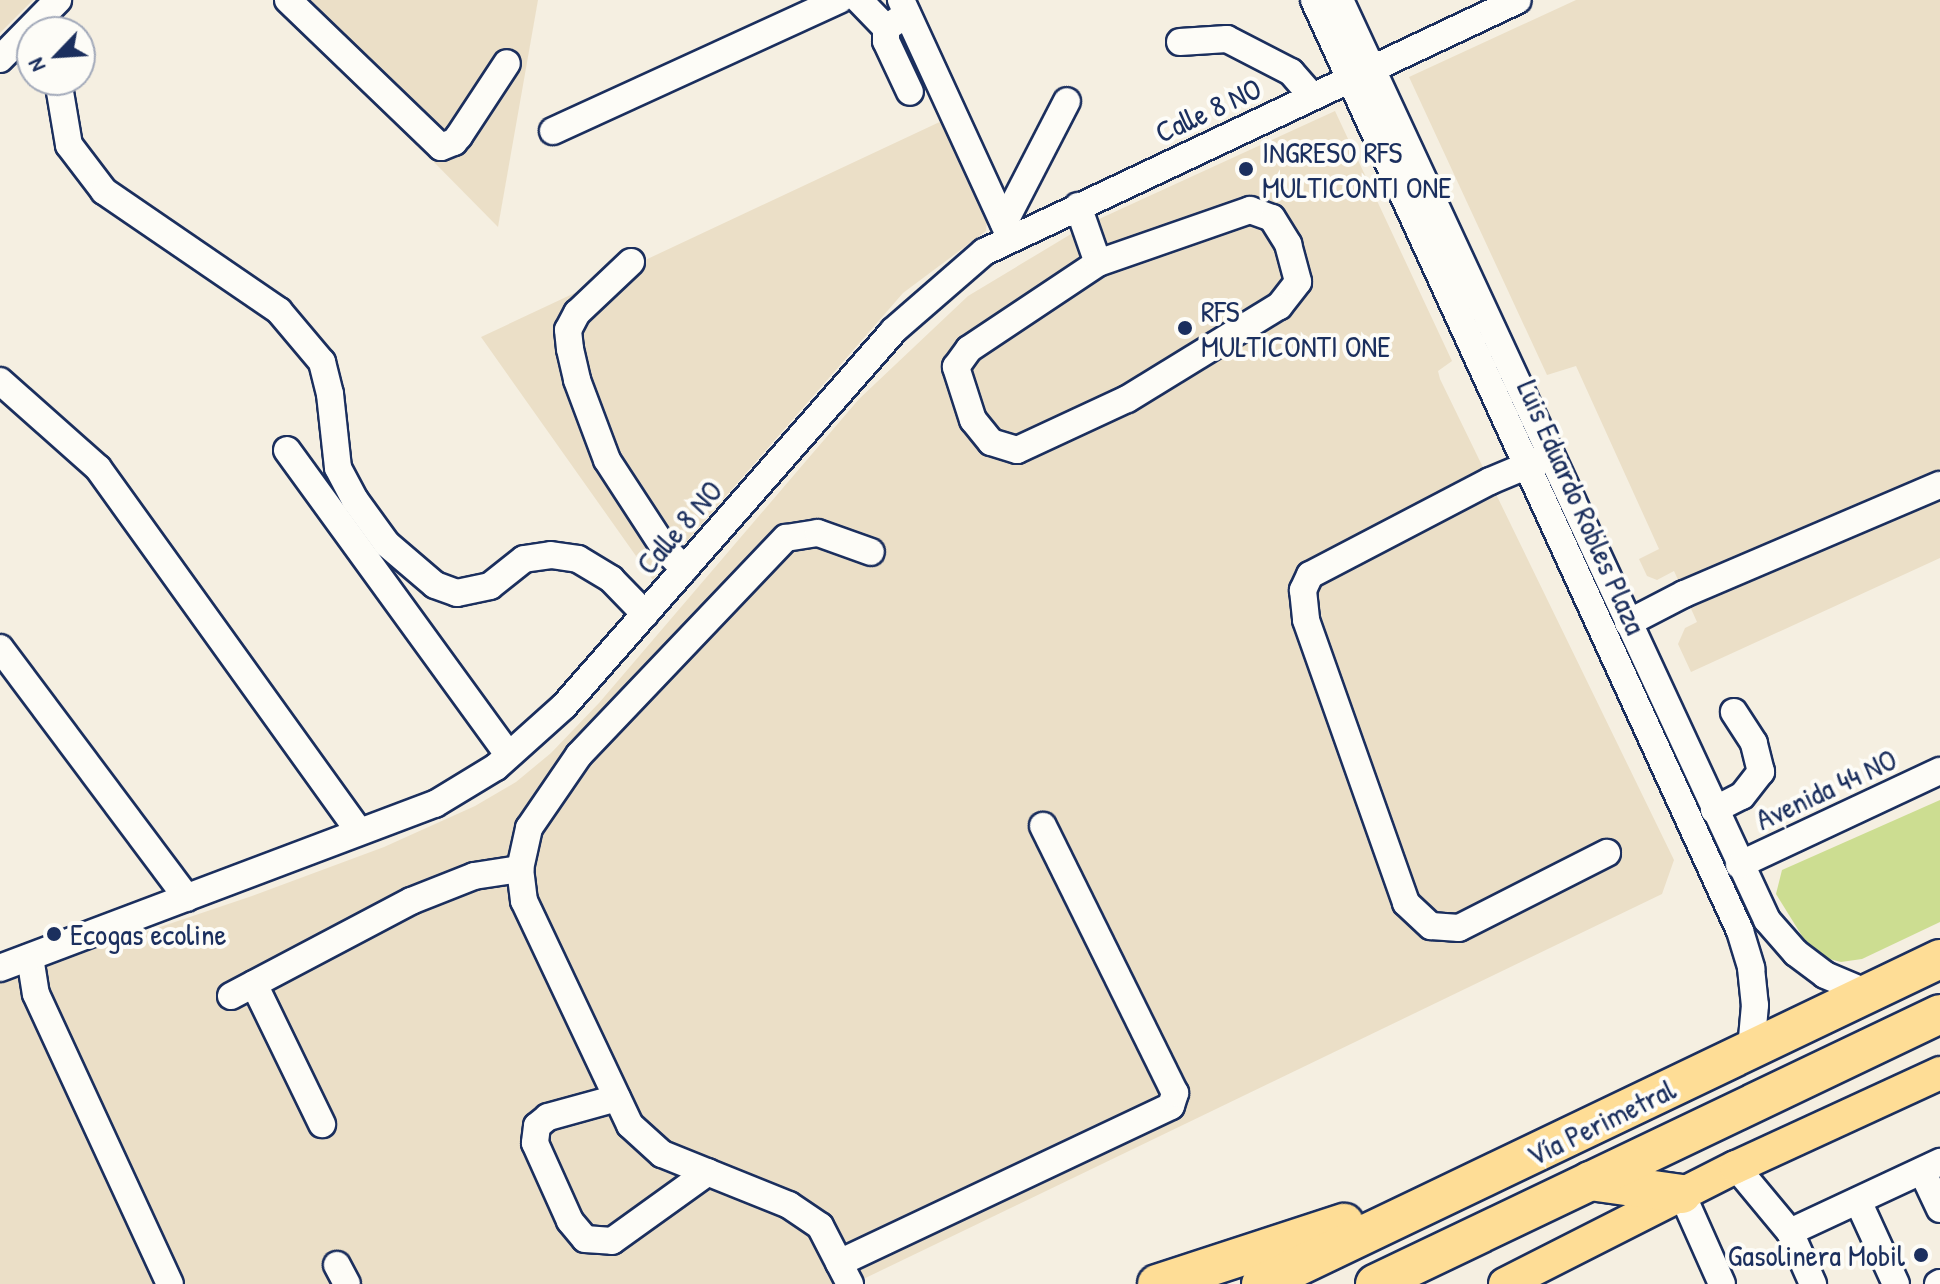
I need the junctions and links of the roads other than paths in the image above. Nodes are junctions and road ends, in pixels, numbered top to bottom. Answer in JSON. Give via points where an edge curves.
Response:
{"nodes":[{"id":1,"x":58,"y":0,"type":"edge"},
{"id":2,"x":288,"y":0,"type":"edge"},
{"id":3,"x":839,"y":0,"type":"edge"},
{"id":4,"x":859,"y":0,"type":"edge"},
{"id":5,"x":1314,"y":0,"type":"edge"},
{"id":6,"x":1340,"y":0,"type":"edge"},
{"id":7,"x":1518,"y":0,"type":"edge"},
{"id":8,"x":898,"y":14,"type":"edge"},
{"id":9,"x":45,"y":16,"type":"edge"},
{"id":10,"x":1180,"y":42,"type":"dead end"},
{"id":11,"x":16,"y":45,"type":"edge"},
{"id":12,"x":0,"y":59,"type":"edge"},
{"id":13,"x":507,"y":63,"type":"dead end"},
{"id":14,"x":1361,"y":73,"type":"junction"},
{"id":15,"x":910,"y":92,"type":"dead end"},
{"id":16,"x":61,"y":96,"type":"edge"},
{"id":17,"x":1312,"y":96,"type":"junction"},
{"id":18,"x":1067,"y":101,"type":"dead end"},
{"id":19,"x":553,"y":131,"type":"dead end"},
{"id":20,"x":1078,"y":206,"type":"junction"},
{"id":21,"x":1007,"y":231,"type":"junction"},
{"id":22,"x":631,"y":262,"type":"dead end"},
{"id":23,"x":1098,"y":263,"type":"junction"},
{"id":24,"x":0,"y":381,"type":"edge"},
{"id":25,"x":287,"y":450,"type":"dead end"},
{"id":26,"x":1540,"y":461,"type":"junction"},
{"id":27,"x":1940,"y":485,"type":"edge"},
{"id":28,"x":871,"y":552,"type":"dead end"},
{"id":29,"x":684,"y":569,"type":"junction"},
{"id":30,"x":645,"y":614,"type":"junction"},
{"id":31,"x":1628,"y":623,"type":"junction"},
{"id":32,"x":0,"y":648,"type":"edge"},
{"id":33,"x":1734,"y":712,"type":"dead end"},
{"id":34,"x":509,"y":755,"type":"junction"},
{"id":35,"x":1940,"y":771,"type":"edge"},
{"id":36,"x":1714,"y":810,"type":"junction"},
{"id":37,"x":1043,"y":826,"type":"dead end"},
{"id":38,"x":360,"y":832,"type":"junction"},
{"id":39,"x":1607,"y":853,"type":"dead end"},
{"id":40,"x":1739,"y":865,"type":"junction"},
{"id":41,"x":520,"y":869,"type":"junction"},
{"id":42,"x":187,"y":898,"type":"junction"},
{"id":43,"x":30,"y":957,"type":"junction"},
{"id":44,"x":1940,"y":959,"type":"edge"},
{"id":45,"x":0,"y":968,"type":"edge"},
{"id":46,"x":254,"y":984,"type":"junction"},
{"id":47,"x":1868,"y":993,"type":"junction"},
{"id":48,"x":231,"y":996,"type":"dead end"},
{"id":49,"x":1940,"y":1014,"type":"edge"},
{"id":50,"x":1751,"y":1049,"type":"junction"},
{"id":51,"x":1940,"y":1073,"type":"edge"},
{"id":52,"x":617,"y":1098,"type":"junction"},
{"id":53,"x":322,"y":1124,"type":"dead end"},
{"id":54,"x":1931,"y":1166,"type":"edge"},
{"id":55,"x":1736,"y":1167,"type":"junction"},
{"id":56,"x":708,"y":1172,"type":"junction"},
{"id":57,"x":1491,"y":1174,"type":"junction"},
{"id":58,"x":1590,"y":1181,"type":"junction"},
{"id":59,"x":1682,"y":1194,"type":"junction"},
{"id":60,"x":1858,"y":1201,"type":"junction"},
{"id":61,"x":1940,"y":1209,"type":"edge"},
{"id":62,"x":1790,"y":1232,"type":"junction"},
{"id":63,"x":844,"y":1274,"type":"edge"},
{"id":64,"x":170,"y":1284,"type":"edge"},
{"id":65,"x":1157,"y":1284,"type":"edge"},
{"id":66,"x":1261,"y":1284,"type":"edge"},
{"id":67,"x":1375,"y":1284,"type":"edge"},
{"id":68,"x":1505,"y":1284,"type":"edge"},
{"id":69,"x":1722,"y":1284,"type":"edge"},
{"id":70,"x":1813,"y":1284,"type":"edge"},
{"id":71,"x":1896,"y":1284,"type":"edge"}],
"edges":[{"from":1,"to":9,"type":"street"},
{"from":2,"to":13,"type":"street","via":[[441,147],[459,136]]},
{"from":3,"to":19,"type":"street"},
{"from":4,"to":8,"type":"street"},
{"from":5,"to":14,"type":"street","name":"Luis Eduardo Robles Plaza"},
{"from":6,"to":14,"type":"street","name":"Luis Eduardo Robles Plaza"},
{"from":7,"to":14,"type":"street","name":"Calle 8 NO"},
{"from":8,"to":15,"type":"street","via":[[886,41]]},
{"from":8,"to":21,"type":"street"},
{"from":10,"to":17,"type":"street","via":[[1227,39],[1291,72]]},
{"from":11,"to":12,"type":"street"},
{"from":14,"to":17,"type":"street","name":"Calle 8 NO"},
{"from":14,"to":26,"type":"street","name":"Luis Eduardo Robles Plaza"},
{"from":16,"to":30,"type":"street","via":[[69,145],[104,191],[279,311],[322,362],[338,468],[387,544],[435,585],[457,593],[490,586],[524,559],[578,559],[611,579]]},
{"from":17,"to":20,"type":"street","name":"Calle 8 NO"},
{"from":18,"to":21,"type":"street"},
{"from":20,"to":21,"type":"street","name":"Calle 8 NO"},
{"from":20,"to":23,"type":"street"},
{"from":21,"to":29,"type":"street","name":"Calle 8 NO","via":[[893,331]]},
{"from":22,"to":29,"type":"street","via":[[577,313],[568,330],[570,349],[607,460]]},
{"from":23,"to":23,"type":"street","via":[[969,349],[956,367],[973,420],[991,442],[1017,450],[1127,399],[1279,306],[1298,282],[1288,244],[1272,218],[1250,210]]},
{"from":24,"to":38,"type":"street","via":[[98,468]]},
{"from":25,"to":34,"type":"street"},
{"from":26,"to":31,"type":"street","name":"Luis Eduardo Robles Plaza"},
{"from":26,"to":39,"type":"street","via":[[1490,481],[1310,575],[1303,590],[1306,620],[1406,903],[1431,926],[1459,928]]},
{"from":26,"to":50,"type":"street","name":"Luis Eduardo Robles Plaza","via":[[1740,931],[1755,1005]]},
{"from":27,"to":31,"type":"street"},
{"from":28,"to":41,"type":"street","via":[[818,533],[786,538],[579,755],[529,828]]},
{"from":29,"to":30,"type":"street","name":"Calle 8 NO"},
{"from":30,"to":34,"type":"street","name":"Calle 8 NO","via":[[564,706]]},
{"from":31,"to":36,"type":"street","name":"Luis Eduardo Robles Plaza"},
{"from":32,"to":42,"type":"street"},
{"from":33,"to":36,"type":"street","via":[[1754,743],[1761,772],[1742,796]]},
{"from":34,"to":38,"type":"street","name":"Calle 8 NO","via":[[435,804]]},
{"from":35,"to":40,"type":"street","name":"Avenida 44 NO"},
{"from":36,"to":40,"type":"street","name":"Luis Eduardo Robles Plaza"},
{"from":37,"to":63,"type":"street","via":[[1175,1093],[1171,1106]]},
{"from":38,"to":42,"type":"street","name":"Calle 8 NO"},
{"from":40,"to":47,"type":"street","name":"Luis Eduardo Robles Plaza","via":[[1767,920],[1796,953],[1825,975]]},
{"from":41,"to":46,"type":"street","via":[[474,876],[411,901]]},
{"from":41,"to":52,"type":"street","via":[[524,901]]},
{"from":42,"to":43,"type":"street","name":"Calle 8 NO"},
{"from":43,"to":45,"type":"street","name":"Calle 8 NO"},
{"from":43,"to":64,"type":"street","via":[[36,994]]},
{"from":44,"to":47,"type":"highway","name":"Vía Perimetral"},
{"from":46,"to":48,"type":"street"},
{"from":46,"to":53,"type":"street"},
{"from":47,"to":50,"type":"highway","name":"Vía Perimetral"},
{"from":49,"to":58,"type":"highway","name":"Vía Perimetral"},
{"from":50,"to":57,"type":"highway","name":"Vía Perimetral"},
{"from":51,"to":55,"type":"main road"},
{"from":52,"to":56,"type":"street","via":[[630,1125],[662,1154]]},
{"from":52,"to":56,"type":"street","via":[[548,1117],[537,1126],[535,1143],[570,1221],[585,1239],[612,1241]]},
{"from":54,"to":60,"type":"street"},
{"from":54,"to":61,"type":"street"},
{"from":55,"to":59,"type":"main road"},
{"from":55,"to":62,"type":"street"},
{"from":56,"to":63,"type":"street","via":[[820,1226]]},
{"from":57,"to":65,"type":"highway"},
{"from":57,"to":66,"type":"highway","name":"Vía Perimetral"},
{"from":58,"to":59,"type":"highway"},
{"from":58,"to":67,"type":"highway","name":"Vía Perimetral"},
{"from":59,"to":68,"type":"main road"},
{"from":59,"to":69,"type":"street"},
{"from":60,"to":62,"type":"street"},
{"from":60,"to":71,"type":"street"},
{"from":62,"to":70,"type":"street"}]}
